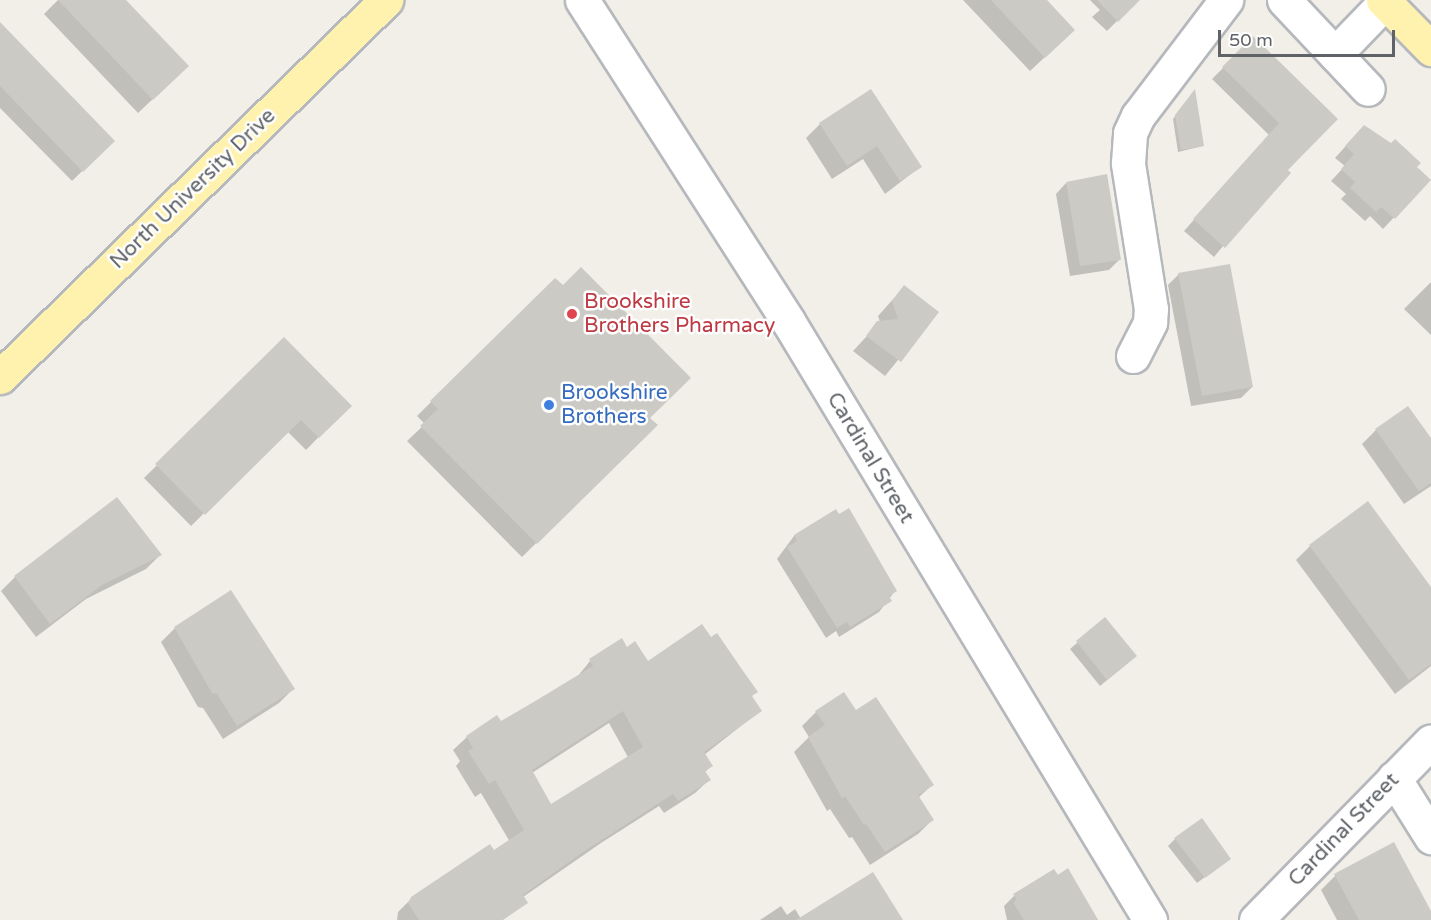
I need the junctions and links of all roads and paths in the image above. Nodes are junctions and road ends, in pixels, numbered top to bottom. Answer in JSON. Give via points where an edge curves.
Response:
{"nodes":[{"id":1,"x":386,"y":0,"type":"edge"},
{"id":2,"x":582,"y":0,"type":"edge"},
{"id":3,"x":1226,"y":0,"type":"edge"},
{"id":4,"x":1284,"y":0,"type":"edge"},
{"id":5,"x":1384,"y":1,"type":"edge"},
{"id":6,"x":1431,"y":49,"type":"edge"},
{"id":7,"x":1335,"y":54,"type":"junction"},
{"id":8,"x":1368,"y":89,"type":"dead end"},
{"id":9,"x":1133,"y":356,"type":"dead end"},
{"id":10,"x":0,"y":377,"type":"edge"},
{"id":11,"x":1431,"y":741,"type":"edge"},
{"id":12,"x":1395,"y":778,"type":"junction"},
{"id":13,"x":1431,"y":837,"type":"edge"},
{"id":14,"x":1272,"y":915,"type":"edge"},
{"id":15,"x":1150,"y":920,"type":"edge"}],
"edges":[{"from":1,"to":10,"type":"main road","name":"North University Drive"},
{"from":2,"to":15,"type":"street","name":"Cardinal Street","via":[[778,306]]},
{"from":3,"to":9,"type":"street","via":[[1138,116],[1130,133],[1128,163],[1151,309],[1150,322]]},
{"from":4,"to":7,"type":"street"},
{"from":5,"to":6,"type":"main road"},
{"from":5,"to":7,"type":"street"},
{"from":7,"to":8,"type":"street"},
{"from":11,"to":12,"type":"street","name":"Cardinal Street"},
{"from":12,"to":13,"type":"street"},
{"from":12,"to":14,"type":"street","name":"Cardinal Street"}]}
